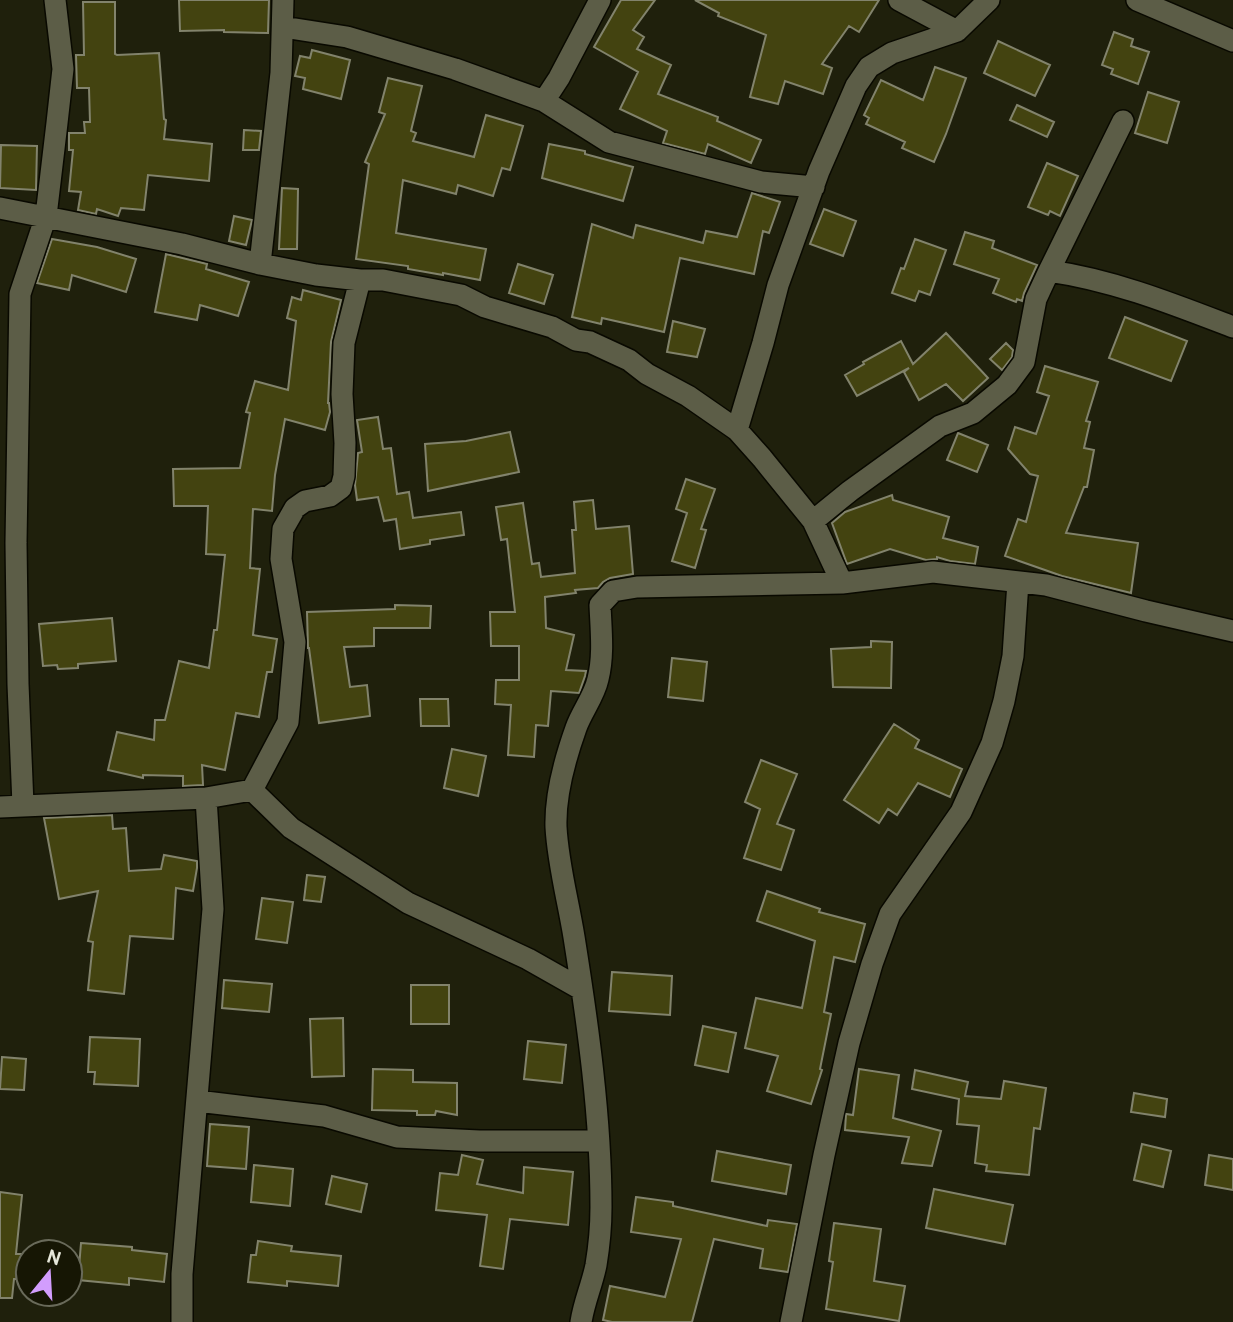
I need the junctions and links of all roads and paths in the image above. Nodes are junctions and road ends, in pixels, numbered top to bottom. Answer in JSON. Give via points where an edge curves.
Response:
{"nodes":[{"id":1,"x":55,"y":0,"type":"edge"},
{"id":2,"x":283,"y":0,"type":"edge"},
{"id":3,"x":600,"y":0,"type":"edge"},
{"id":4,"x":900,"y":0,"type":"edge"},
{"id":5,"x":989,"y":0,"type":"edge"},
{"id":6,"x":1138,"y":0,"type":"edge"},
{"id":7,"x":283,"y":27,"type":"junction"},
{"id":8,"x":957,"y":31,"type":"junction"},
{"id":9,"x":1233,"y":41,"type":"edge"},
{"id":10,"x":544,"y":101,"type":"junction"},
{"id":11,"x":1123,"y":121,"type":"dead end"},
{"id":12,"x":814,"y":187,"type":"junction"},
{"id":13,"x":0,"y":208,"type":"edge"},
{"id":14,"x":46,"y":216,"type":"junction"},
{"id":15,"x":260,"y":264,"type":"junction"},
{"id":16,"x":1049,"y":271,"type":"junction"},
{"id":17,"x":360,"y":280,"type":"junction"},
{"id":18,"x":1233,"y":327,"type":"edge"},
{"id":19,"x":737,"y":430,"type":"junction"},
{"id":20,"x":813,"y":521,"type":"junction"},
{"id":21,"x":1018,"y":582,"type":"junction"},
{"id":22,"x":842,"y":583,"type":"junction"},
{"id":23,"x":1233,"y":631,"type":"edge"},
{"id":24,"x":252,"y":790,"type":"junction"},
{"id":25,"x":206,"y":798,"type":"junction"},
{"id":26,"x":23,"y":805,"type":"junction"},
{"id":27,"x":0,"y":807,"type":"edge"},
{"id":28,"x":581,"y":989,"type":"junction"},
{"id":29,"x":197,"y":1101,"type":"junction"},
{"id":30,"x":598,"y":1141,"type":"junction"},
{"id":31,"x":183,"y":1322,"type":"edge"},
{"id":32,"x":581,"y":1322,"type":"edge"},
{"id":33,"x":791,"y":1322,"type":"edge"}],
"edges":[{"from":1,"to":14,"type":"street","via":[[63,69]]},
{"from":2,"to":7,"type":"street"},
{"from":3,"to":10,"type":"street"},
{"from":4,"to":8,"type":"street"},
{"from":5,"to":8,"type":"street"},
{"from":6,"to":9,"type":"street"},
{"from":7,"to":10,"type":"street","via":[[347,37]]},
{"from":7,"to":15,"type":"street"},
{"from":8,"to":12,"type":"street","via":[[892,53],[869,67],[838,125]]},
{"from":10,"to":12,"type":"street","via":[[609,142],[761,181]]},
{"from":11,"to":16,"type":"street"},
{"from":12,"to":19,"type":"street","via":[[778,285]]},
{"from":13,"to":14,"type":"street"},
{"from":14,"to":15,"type":"street"},
{"from":14,"to":26,"type":"street","via":[[20,294],[16,543]]},
{"from":15,"to":17,"type":"street"},
{"from":16,"to":18,"type":"street","via":[[1114,285]]},
{"from":16,"to":20,"type":"street","via":[[1036,299],[1024,362],[1007,385],[973,413],[940,426]]},
{"from":17,"to":19,"type":"street","via":[[461,295],[590,342],[629,360]]},
{"from":17,"to":24,"type":"street","via":[[344,342],[344,476],[341,488],[330,496],[295,508],[284,529],[281,559],[295,642],[288,722]]},
{"from":19,"to":20,"type":"street"},
{"from":20,"to":22,"type":"street"},
{"from":21,"to":22,"type":"street","via":[[933,572]]},
{"from":21,"to":23,"type":"street"},
{"from":21,"to":33,"type":"street","via":[[1013,656],[992,743],[961,812],[890,914],[872,964],[849,1042]]},
{"from":22,"to":28,"type":"street","via":[[637,587],[613,592],[600,605],[598,681],[566,761],[556,825]]},
{"from":24,"to":25,"type":"street"},
{"from":24,"to":28,"type":"street","via":[[292,828],[408,902],[528,958]]},
{"from":25,"to":26,"type":"street"},
{"from":25,"to":29,"type":"street","via":[[213,909]]},
{"from":26,"to":27,"type":"street"},
{"from":28,"to":30,"type":"street"},
{"from":29,"to":30,"type":"street","via":[[324,1116],[397,1137]]},
{"from":29,"to":31,"type":"street","via":[[182,1274]]},
{"from":30,"to":32,"type":"street","via":[[601,1209],[596,1265]]}]}
